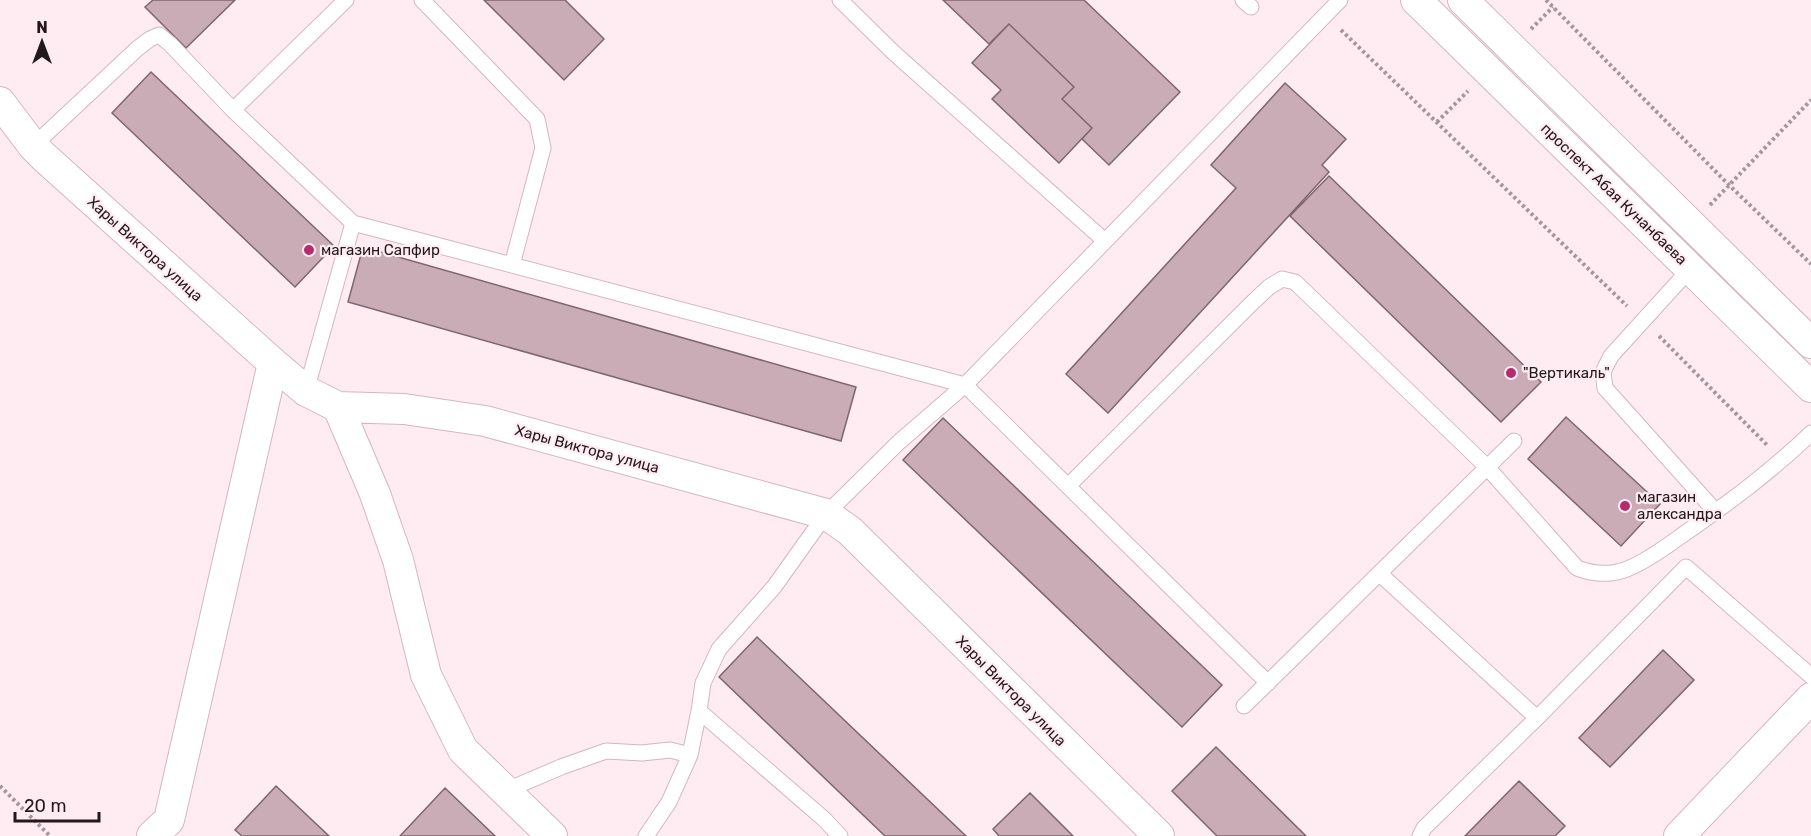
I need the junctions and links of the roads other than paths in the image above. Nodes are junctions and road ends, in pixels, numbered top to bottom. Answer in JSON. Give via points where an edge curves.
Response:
{"nodes":[{"id":1,"x":346,"y":0,"type":"edge"},
{"id":2,"x":422,"y":0,"type":"edge"},
{"id":3,"x":840,"y":0,"type":"edge"},
{"id":4,"x":1340,"y":0,"type":"edge"},
{"id":5,"x":1416,"y":0,"type":"edge"},
{"id":6,"x":1463,"y":0,"type":"edge"},
{"id":7,"x":1,"y":105,"type":"edge"},
{"id":8,"x":233,"y":110,"type":"junction"},
{"id":9,"x":33,"y":146,"type":"junction"},
{"id":10,"x":353,"y":223,"type":"junction"},
{"id":11,"x":1105,"y":241,"type":"junction"},
{"id":12,"x":512,"y":265,"type":"junction"},
{"id":13,"x":1690,"y":269,"type":"junction"},
{"id":14,"x":1811,"y":343,"type":"edge"},
{"id":15,"x":273,"y":363,"type":"junction"},
{"id":16,"x":965,"y":385,"type":"junction"},
{"id":17,"x":1811,"y":387,"type":"edge"},
{"id":18,"x":306,"y":391,"type":"junction"},
{"id":19,"x":338,"y":407,"type":"junction"},
{"id":20,"x":1811,"y":433,"type":"edge"},
{"id":21,"x":1514,"y":441,"type":"dead end"},
{"id":22,"x":1487,"y":467,"type":"junction"},
{"id":23,"x":1068,"y":486,"type":"junction"},
{"id":24,"x":1716,"y":512,"type":"junction"},
{"id":25,"x":826,"y":514,"type":"junction"},
{"id":26,"x":1669,"y":545,"type":"junction"},
{"id":27,"x":1686,"y":567,"type":"junction"},
{"id":28,"x":1380,"y":574,"type":"junction"},
{"id":29,"x":1811,"y":676,"type":"edge"},
{"id":30,"x":1268,"y":683,"type":"junction"},
{"id":31,"x":1811,"y":698,"type":"edge"},
{"id":32,"x":1244,"y":706,"type":"dead end"},
{"id":33,"x":699,"y":711,"type":"junction"},
{"id":34,"x":1537,"y":718,"type":"junction"},
{"id":35,"x":690,"y":755,"type":"junction"},
{"id":36,"x":505,"y":791,"type":"junction"},
{"id":37,"x":168,"y":831,"type":"edge"},
{"id":38,"x":552,"y":836,"type":"edge"},
{"id":39,"x":646,"y":836,"type":"edge"},
{"id":40,"x":840,"y":836,"type":"edge"},
{"id":41,"x":1159,"y":836,"type":"edge"},
{"id":42,"x":1420,"y":836,"type":"edge"},
{"id":43,"x":1679,"y":836,"type":"edge"}],
"edges":[{"from":1,"to":8,"type":"lane"},
{"from":2,"to":12,"type":"lane","via":[[537,119],[543,148]]},
{"from":3,"to":11,"type":"lane"},
{"from":4,"to":11,"type":"lane"},
{"from":5,"to":13,"type":"street","name":"проспект Абая Кунанбаева"},
{"from":6,"to":14,"type":"street","name":"проспект Абая Кунанбаева"},
{"from":7,"to":9,"type":"street","name":"Хары Виктора улица"},
{"from":8,"to":9,"type":"lane","via":[[159,35],[138,48]]},
{"from":8,"to":10,"type":"lane"},
{"from":9,"to":15,"type":"street","name":"Хары Виктора улица"},
{"from":10,"to":12,"type":"lane"},
{"from":10,"to":18,"type":"lane"},
{"from":11,"to":16,"type":"lane"},
{"from":12,"to":16,"type":"lane"},
{"from":13,"to":17,"type":"street","name":"проспект Абая Кунанбаева"},
{"from":13,"to":24,"type":"lane","via":[[1611,356],[1603,372],[1605,388]]},
{"from":15,"to":18,"type":"street","name":"Хары Виктора улица"},
{"from":15,"to":37,"type":"street"},
{"from":16,"to":23,"type":"lane"},
{"from":16,"to":25,"type":"lane","via":[[899,442]]},
{"from":18,"to":19,"type":"street","name":"Хары Виктора улица"},
{"from":19,"to":25,"type":"street","name":"Хары Виктора улица","via":[[404,409],[485,421]]},
{"from":19,"to":36,"type":"street","via":[[398,560],[426,675],[463,750]]},
{"from":20,"to":24,"type":"lane","via":[[1783,461]]},
{"from":21,"to":22,"type":"lane"},
{"from":22,"to":23,"type":"lane","via":[[1295,282],[1282,279],[1254,301]]},
{"from":22,"to":26,"type":"lane","via":[[1577,568],[1593,574],[1619,572]]},
{"from":22,"to":28,"type":"lane"},
{"from":23,"to":30,"type":"lane"},
{"from":24,"to":26,"type":"lane"},
{"from":25,"to":33,"type":"lane","via":[[774,587],[719,649],[703,683]]},
{"from":25,"to":41,"type":"street","name":"Хары Виктора улица","via":[[850,531]]},
{"from":26,"to":27,"type":"lane"},
{"from":27,"to":29,"type":"lane"},
{"from":27,"to":34,"type":"lane"},
{"from":28,"to":30,"type":"lane"},
{"from":28,"to":34,"type":"lane"},
{"from":30,"to":32,"type":"lane"},
{"from":31,"to":43,"type":"street"},
{"from":33,"to":35,"type":"lane"},
{"from":33,"to":40,"type":"lane"},
{"from":34,"to":42,"type":"lane"},
{"from":35,"to":36,"type":"lane","via":[[670,750],[606,751]]},
{"from":35,"to":39,"type":"lane","via":[[669,802]]},
{"from":36,"to":38,"type":"street"}]}
